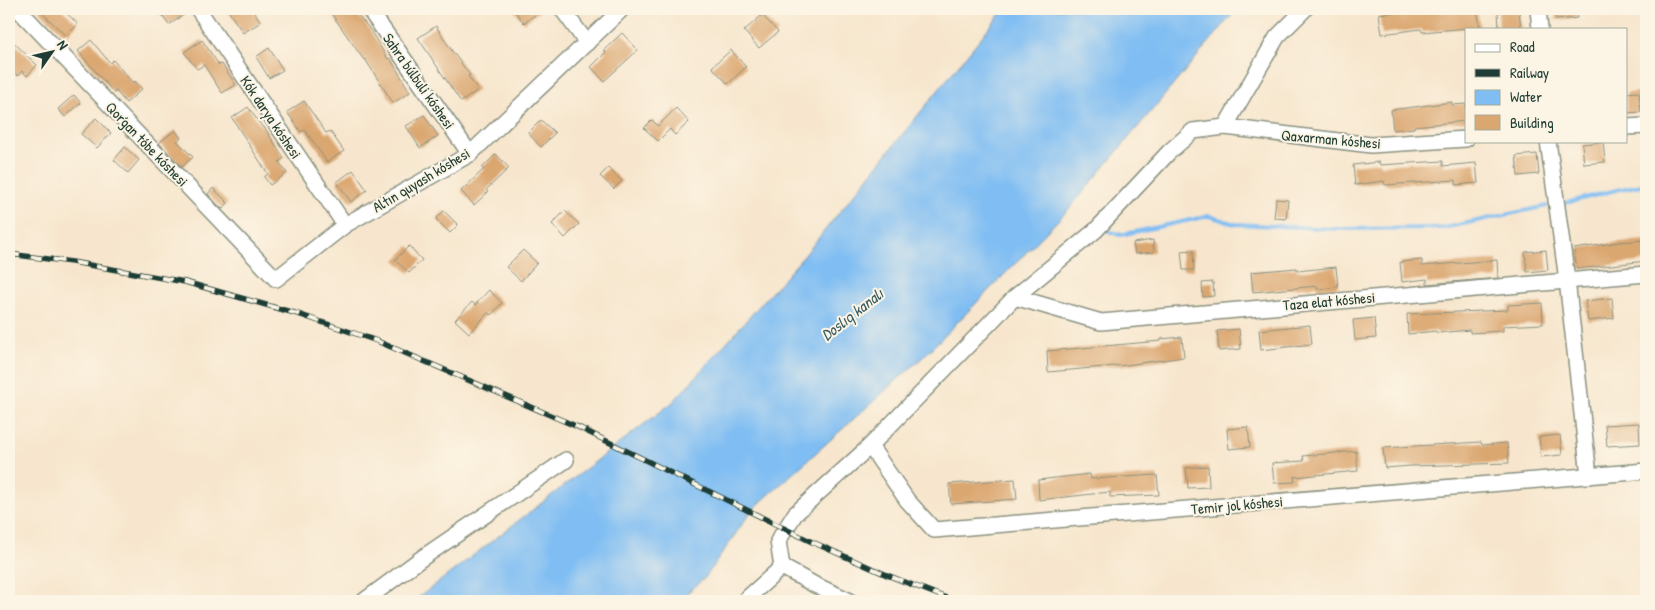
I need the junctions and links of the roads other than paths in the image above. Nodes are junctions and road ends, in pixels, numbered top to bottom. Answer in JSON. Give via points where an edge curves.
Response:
{"nodes":[{"id":1,"x":18,"y":9,"type":"edge"},
{"id":2,"x":198,"y":9,"type":"edge"},
{"id":3,"x":369,"y":9,"type":"edge"},
{"id":4,"x":562,"y":9,"type":"edge"},
{"id":5,"x":622,"y":9,"type":"edge"},
{"id":6,"x":1305,"y":9,"type":"edge"},
{"id":7,"x":1538,"y":9,"type":"edge"},
{"id":8,"x":1540,"y":28,"type":"edge"},
{"id":9,"x":587,"y":43,"type":"junction"},
{"id":10,"x":1646,"y":126,"type":"edge"},
{"id":11,"x":1628,"y":127,"type":"edge"},
{"id":12,"x":1225,"y":128,"type":"junction"},
{"id":13,"x":1465,"y":139,"type":"edge"},
{"id":14,"x":1548,"y":142,"type":"edge"},
{"id":15,"x":470,"y":154,"type":"junction"},
{"id":16,"x":345,"y":225,"type":"junction"},
{"id":17,"x":1646,"y":274,"type":"edge"},
{"id":18,"x":276,"y":279,"type":"joint"},
{"id":19,"x":1567,"y":280,"type":"junction"},
{"id":20,"x":1015,"y":297,"type":"junction"},
{"id":21,"x":870,"y":446,"type":"junction"},
{"id":22,"x":566,"y":460,"type":"dead end"},
{"id":23,"x":1646,"y":471,"type":"edge"},
{"id":24,"x":1589,"y":476,"type":"junction"},
{"id":25,"x":782,"y":567,"type":"junction"},
{"id":26,"x":364,"y":601,"type":"edge"},
{"id":27,"x":744,"y":601,"type":"edge"},
{"id":28,"x":850,"y":601,"type":"edge"}],
"edges":[{"from":1,"to":18,"type":"street","name":"Qorǵan tóbe kóshesi"},
{"from":2,"to":16,"type":"street","name":"Kók darya kóshesi"},
{"from":3,"to":15,"type":"street","name":"Sahra búlbuli kóshesi"},
{"from":4,"to":9,"type":"street"},
{"from":5,"to":9,"type":"street","name":"Altın quyash kóshesi"},
{"from":6,"to":12,"type":"street","via":[[1277,38]]},
{"from":7,"to":8,"type":"street"},
{"from":9,"to":15,"type":"street","name":"Altın quyash kóshesi"},
{"from":10,"to":11,"type":"street"},
{"from":12,"to":13,"type":"street","name":"Qaxarman kóshesi","via":[[1371,144]]},
{"from":12,"to":20,"type":"street","name":"Qaxarman kóshesi","via":[[1193,131],[1096,230]]},
{"from":14,"to":19,"type":"street"},
{"from":15,"to":16,"type":"street","name":"Altın quyash kóshesi"},
{"from":16,"to":18,"type":"street","name":"Altın quyash kóshesi"},
{"from":17,"to":19,"type":"street","name":"Taza elat kóshesi"},
{"from":19,"to":20,"type":"street","name":"Taza elat kóshesi","via":[[1101,322]]},
{"from":19,"to":24,"type":"street"},
{"from":20,"to":21,"type":"street","name":"Qaxarman kóshesi"},
{"from":21,"to":24,"type":"street","name":"Temir jol kóshesi","via":[[907,500],[934,530]]},
{"from":21,"to":25,"type":"street","name":"Qaxarman kóshesi","via":[[795,514],[778,541]]},
{"from":22,"to":26,"type":"street"},
{"from":23,"to":24,"type":"street","name":"Temir jol kóshesi"},
{"from":25,"to":27,"type":"street"},
{"from":25,"to":28,"type":"street"}]}
